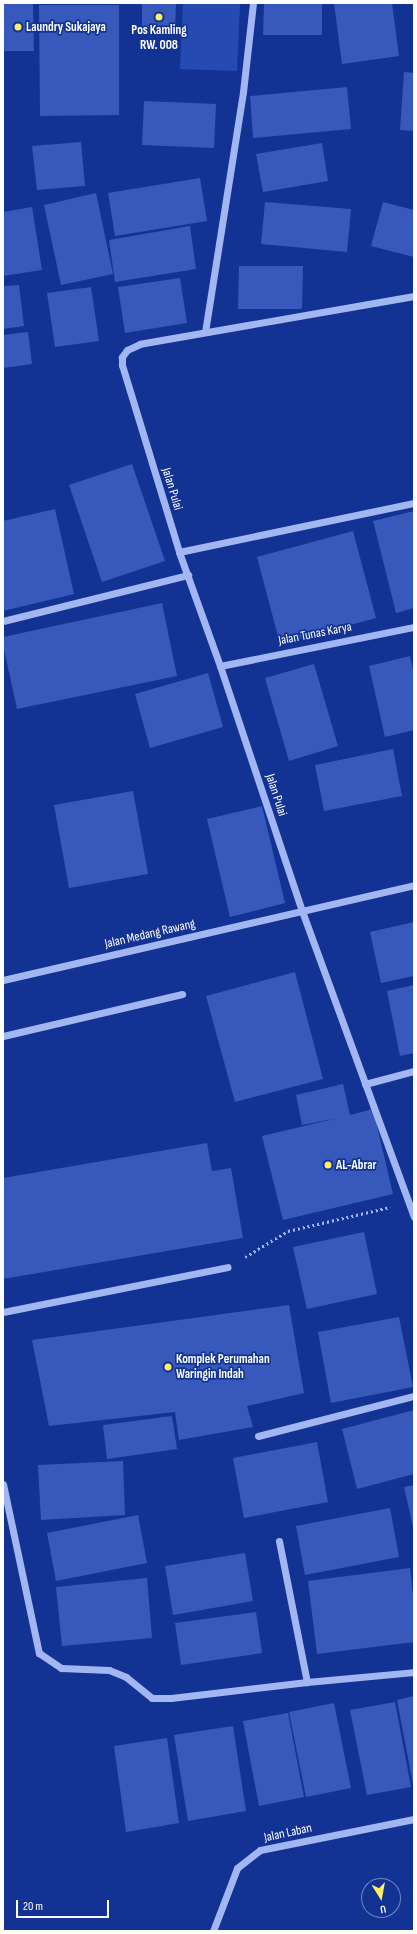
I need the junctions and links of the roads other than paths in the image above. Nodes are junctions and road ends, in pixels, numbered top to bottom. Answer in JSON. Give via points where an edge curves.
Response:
{"nodes":[{"id":1,"x":252,"y":3,"type":"edge"},
{"id":2,"x":414,"y":296,"type":"edge"},
{"id":3,"x":204,"y":332,"type":"junction"},
{"id":4,"x":414,"y":503,"type":"edge"},
{"id":5,"x":179,"y":552,"type":"junction"},
{"id":6,"x":188,"y":575,"type":"junction"},
{"id":7,"x":3,"y":621,"type":"edge"},
{"id":8,"x":414,"y":627,"type":"edge"},
{"id":9,"x":220,"y":666,"type":"junction"},
{"id":10,"x":414,"y":886,"type":"edge"},
{"id":11,"x":302,"y":911,"type":"junction"},
{"id":12,"x":3,"y":980,"type":"edge"},
{"id":13,"x":182,"y":994,"type":"dead end"},
{"id":14,"x":3,"y":1036,"type":"edge"},
{"id":15,"x":414,"y":1071,"type":"edge"},
{"id":16,"x":365,"y":1084,"type":"junction"},
{"id":17,"x":414,"y":1217,"type":"edge"},
{"id":18,"x":228,"y":1267,"type":"road end"},
{"id":19,"x":3,"y":1312,"type":"edge"},
{"id":20,"x":414,"y":1396,"type":"edge"},
{"id":21,"x":258,"y":1436,"type":"dead end"},
{"id":22,"x":3,"y":1484,"type":"edge"},
{"id":23,"x":279,"y":1541,"type":"dead end"},
{"id":24,"x":414,"y":1672,"type":"edge"},
{"id":25,"x":307,"y":1682,"type":"junction"},
{"id":26,"x":414,"y":1819,"type":"edge"},
{"id":27,"x":213,"y":1931,"type":"edge"}],
"edges":[{"from":1,"to":3,"type":"street","via":[[243,92]]},
{"from":2,"to":3,"type":"street","name":"Jalan Pulai"},
{"from":3,"to":5,"type":"street","name":"Jalan Pulai","via":[[140,344],[127,350],[122,357],[122,365]]},
{"from":4,"to":5,"type":"street"},
{"from":5,"to":6,"type":"street","name":"Jalan Pulai"},
{"from":6,"to":7,"type":"street"},
{"from":6,"to":9,"type":"street","name":"Jalan Pulai"},
{"from":8,"to":9,"type":"street","name":"Jalan Tunas Karya"},
{"from":9,"to":11,"type":"street","name":"Jalan Pulai"},
{"from":10,"to":11,"type":"street","name":"Jalan Medang Rawang"},
{"from":11,"to":12,"type":"street","name":"Jalan Medang Rawang"},
{"from":11,"to":16,"type":"street","name":"Jalan Pulai"},
{"from":13,"to":14,"type":"street"},
{"from":15,"to":16,"type":"street"},
{"from":16,"to":17,"type":"street","name":"Jalan Pulai"},
{"from":18,"to":19,"type":"street"},
{"from":20,"to":21,"type":"street"},
{"from":22,"to":25,"type":"street","via":[[39,1652],[61,1668],[109,1670],[126,1677],[152,1698]]},
{"from":23,"to":25,"type":"street"},
{"from":24,"to":25,"type":"street"},
{"from":26,"to":27,"type":"street","name":"Jalan Laban","via":[[260,1850],[238,1868]]}]}
